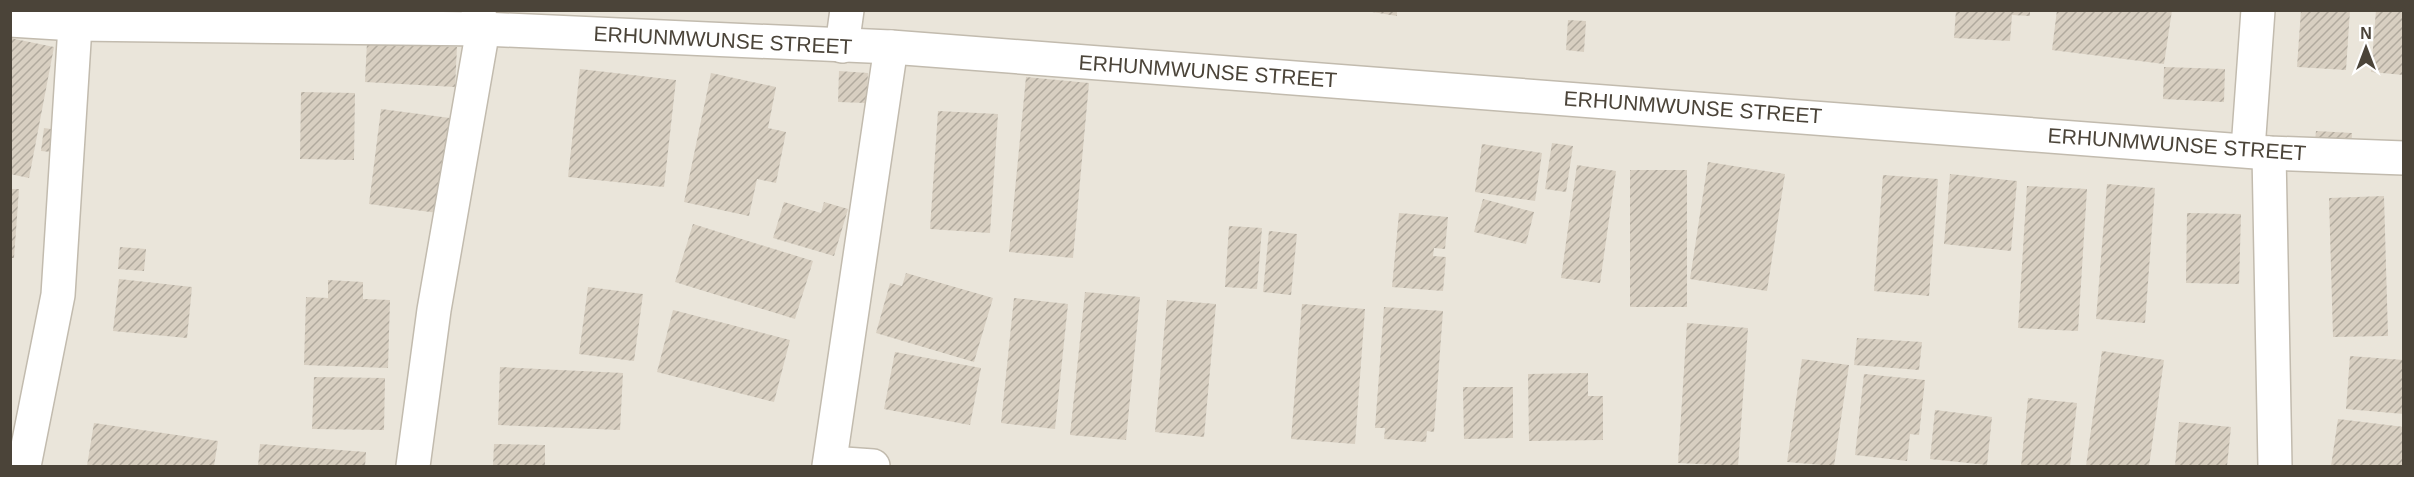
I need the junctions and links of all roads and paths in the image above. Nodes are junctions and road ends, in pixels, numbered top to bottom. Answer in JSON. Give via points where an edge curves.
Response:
{"nodes":[{"id":1,"x":847,"y":10,"type":"edge"},
{"id":2,"x":2258,"y":10,"type":"edge"},
{"id":3,"x":76,"y":17,"type":"edge"},
{"id":4,"x":10,"y":20,"type":"edge"},
{"id":5,"x":480,"y":20,"type":"edge"},
{"id":6,"x":842,"y":46,"type":"junction"},
{"id":7,"x":891,"y":47,"type":"junction"},
{"id":8,"x":2259,"y":151,"type":"junction"},
{"id":9,"x":2403,"y":158,"type":"edge"},
{"id":10,"x":829,"y":465,"type":"edge"},
{"id":11,"x":24,"y":466,"type":"edge"},
{"id":12,"x":413,"y":466,"type":"edge"},
{"id":13,"x":873,"y":466,"type":"edge"},
{"id":14,"x":2275,"y":466,"type":"edge"}],
"edges":[{"from":1,"to":6,"type":"street"},
{"from":2,"to":8,"type":"street"},
{"from":3,"to":4,"type":"street","name":"ERHUNMWUNSE STREET"},
{"from":3,"to":5,"type":"street","name":"ERHUNMWUNSE STREET"},
{"from":3,"to":11,"type":"street","via":[[58,295]]},
{"from":5,"to":6,"type":"street","name":"ERHUNMWUNSE STREET"},
{"from":5,"to":12,"type":"street"},
{"from":6,"to":7,"type":"street","name":"ERHUNMWUNSE STREET"},
{"from":7,"to":8,"type":"street","name":"ERHUNMWUNSE STREET"},
{"from":7,"to":10,"type":"street"},
{"from":8,"to":9,"type":"street","name":"ERHUNMWUNSE STREET"},
{"from":8,"to":14,"type":"street"},
{"from":10,"to":13,"type":"street"}]}
